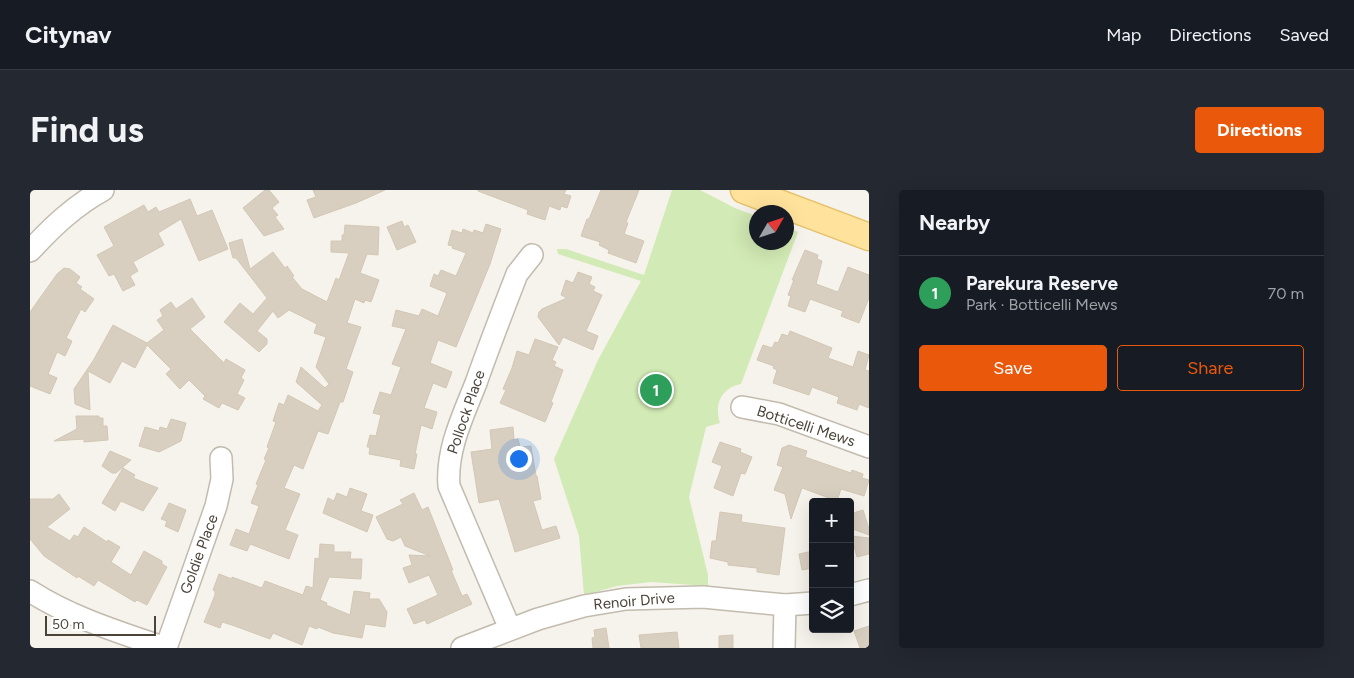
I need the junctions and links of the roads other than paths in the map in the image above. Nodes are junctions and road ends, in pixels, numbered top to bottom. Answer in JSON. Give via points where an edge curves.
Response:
{"nodes":[{"id":1,"x":103,"y":190,"type":"edge"},
{"id":2,"x":744,"y":190,"type":"edge"},
{"id":3,"x":869,"y":237,"type":"edge"},
{"id":4,"x":30,"y":251,"type":"edge"},
{"id":5,"x":532,"y":255,"type":"dead end"},
{"id":6,"x":742,"y":407,"type":"dead end"},
{"id":7,"x":869,"y":447,"type":"edge"},
{"id":8,"x":222,"y":458,"type":"dead end"},
{"id":9,"x":869,"y":590,"type":"edge"},
{"id":10,"x":30,"y":591,"type":"edge"},
{"id":11,"x":854,"y":594,"type":"edge"},
{"id":12,"x":809,"y":603,"type":"edge"},
{"id":13,"x":785,"y":605,"type":"junction"},
{"id":14,"x":510,"y":629,"type":"junction"},
{"id":15,"x":166,"y":648,"type":"edge"},
{"id":16,"x":462,"y":648,"type":"edge"},
{"id":17,"x":784,"y":648,"type":"edge"}],
"edges":[{"from":1,"to":4,"type":"street","via":[[65,215]]},
{"from":2,"to":3,"type":"main road"},
{"from":5,"to":14,"type":"street","name":"Pollock Place","via":[[517,274],[459,427],[448,470],[448,486]]},
{"from":6,"to":7,"type":"street","name":"Botticelli Mews","via":[[779,414]]},
{"from":8,"to":15,"type":"street","name":"Goldie Place","via":[[222,479],[216,506]]},
{"from":9,"to":11,"type":"street"},
{"from":10,"to":15,"type":"street","via":[[71,614]]},
{"from":12,"to":13,"type":"street","name":"Renoir Drive"},
{"from":13,"to":14,"type":"street","name":"Renoir Drive","via":[[703,597],[626,599],[566,611]]},
{"from":13,"to":17,"type":"street"},
{"from":14,"to":16,"type":"street","name":"Renoir Drive"}]}
